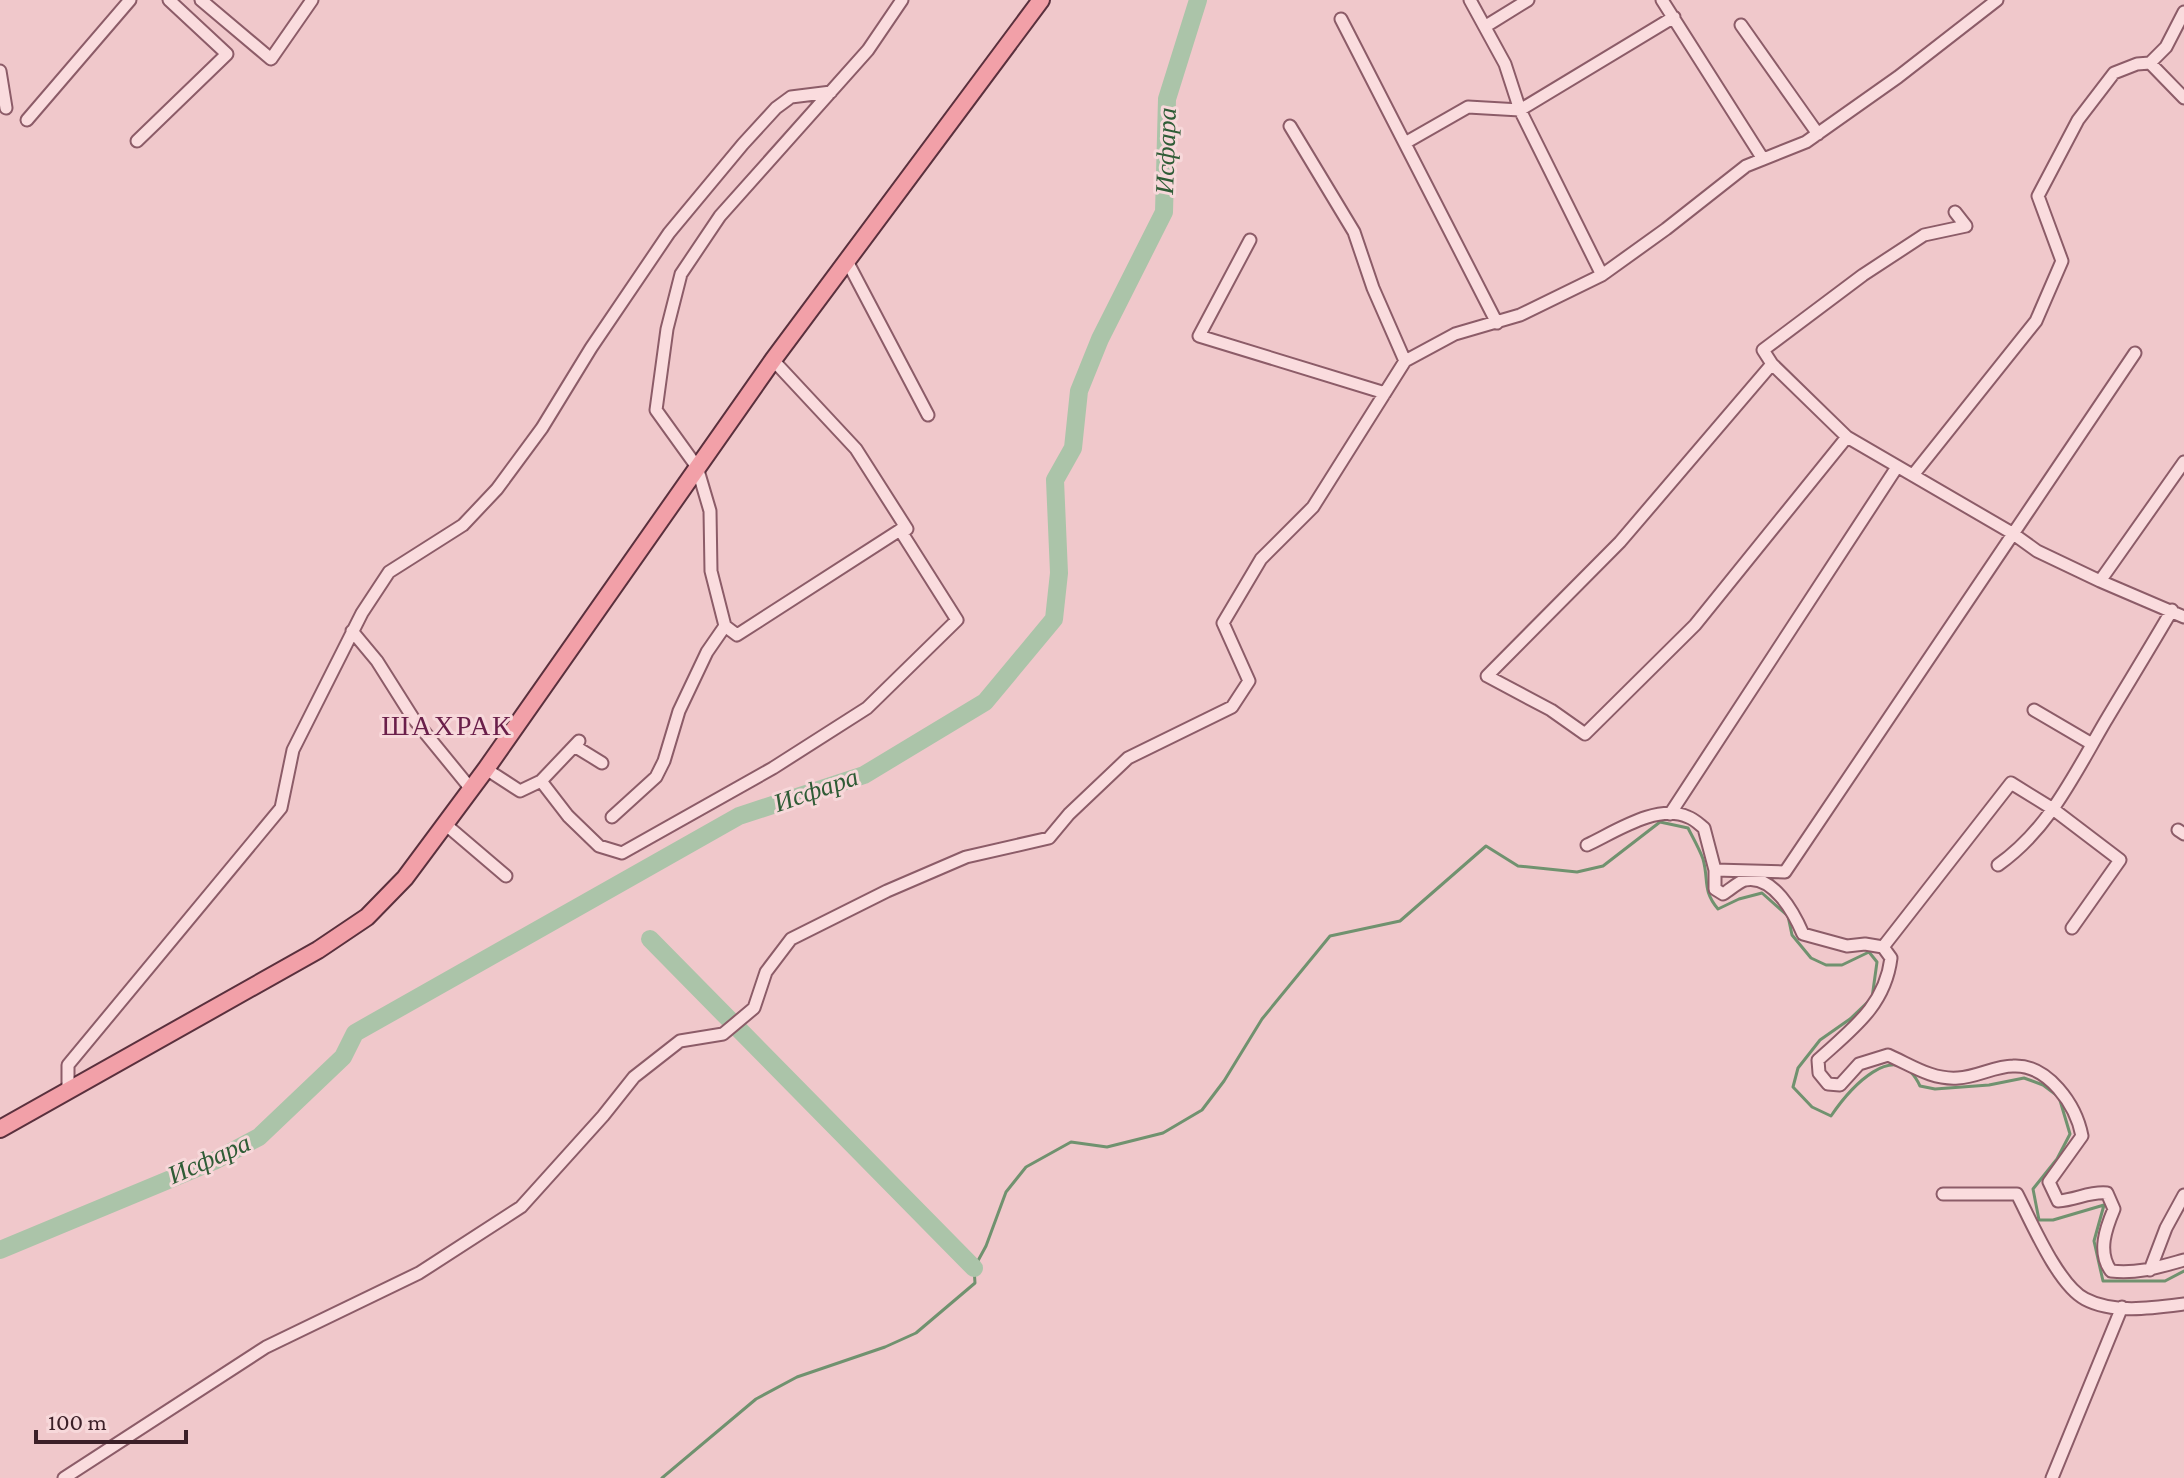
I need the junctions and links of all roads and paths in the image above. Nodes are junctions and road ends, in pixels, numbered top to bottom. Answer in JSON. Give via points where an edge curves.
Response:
{"nodes":[{"id":1,"x":130,"y":0,"type":"edge"},
{"id":2,"x":169,"y":0,"type":"edge"},
{"id":3,"x":201,"y":0,"type":"edge"},
{"id":4,"x":312,"y":0,"type":"edge"},
{"id":5,"x":902,"y":0,"type":"edge"},
{"id":6,"x":1041,"y":0,"type":"edge"},
{"id":7,"x":1470,"y":0,"type":"edge"},
{"id":8,"x":1528,"y":0,"type":"edge"},
{"id":9,"x":1662,"y":0,"type":"edge"},
{"id":10,"x":1997,"y":0,"type":"edge"},
{"id":11,"x":2184,"y":12,"type":"edge"},
{"id":12,"x":1674,"y":17,"type":"junction"},
{"id":13,"x":1341,"y":19,"type":"dead end"},
{"id":14,"x":1741,"y":25,"type":"dead end"},
{"id":15,"x":1486,"y":26,"type":"junction"},
{"id":16,"x":2150,"y":63,"type":"junction"},
{"id":17,"x":0,"y":71,"type":"edge"},
{"id":18,"x":831,"y":92,"type":"junction"},
{"id":19,"x":2184,"y":98,"type":"edge"},
{"id":20,"x":6,"y":108,"type":"dead end"},
{"id":21,"x":1520,"y":110,"type":"junction"},
{"id":22,"x":27,"y":120,"type":"dead end"},
{"id":23,"x":1290,"y":126,"type":"dead end"},
{"id":24,"x":1818,"y":134,"type":"junction"},
{"id":25,"x":137,"y":141,"type":"dead end"},
{"id":26,"x":1405,"y":143,"type":"junction"},
{"id":27,"x":1763,"y":159,"type":"junction"},
{"id":28,"x":1955,"y":212,"type":"dead end"},
{"id":29,"x":1250,"y":240,"type":"dead end"},
{"id":30,"x":847,"y":261,"type":"junction"},
{"id":31,"x":1602,"y":275,"type":"junction"},
{"id":32,"x":1497,"y":323,"type":"junction"},
{"id":33,"x":2135,"y":353,"type":"dead end"},
{"id":34,"x":773,"y":360,"type":"junction"},
{"id":35,"x":1405,"y":361,"type":"junction"},
{"id":36,"x":1772,"y":364,"type":"junction"},
{"id":37,"x":1385,"y":393,"type":"junction"},
{"id":38,"x":928,"y":415,"type":"dead end"},
{"id":39,"x":1847,"y":437,"type":"junction"},
{"id":40,"x":2184,"y":462,"type":"edge"},
{"id":41,"x":697,"y":467,"type":"junction"},
{"id":42,"x":1897,"y":467,"type":"junction"},
{"id":43,"x":1913,"y":475,"type":"junction"},
{"id":44,"x":900,"y":530,"type":"junction"},
{"id":45,"x":2012,"y":533,"type":"junction"},
{"id":46,"x":2100,"y":581,"type":"junction"},
{"id":47,"x":2172,"y":610,"type":"junction"},
{"id":48,"x":2184,"y":617,"type":"edge"},
{"id":49,"x":725,"y":626,"type":"junction"},
{"id":50,"x":352,"y":631,"type":"junction"},
{"id":51,"x":2034,"y":710,"type":"dead end"},
{"id":52,"x":2092,"y":744,"type":"junction"},
{"id":53,"x":602,"y":763,"type":"dead end"},
{"id":54,"x":486,"y":769,"type":"junction"},
{"id":55,"x":541,"y":781,"type":"junction"},
{"id":56,"x":471,"y":789,"type":"junction"},
{"id":57,"x":2053,"y":809,"type":"junction"},
{"id":58,"x":1670,"y":814,"type":"junction"},
{"id":59,"x":612,"y":817,"type":"dead end"},
{"id":60,"x":445,"y":824,"type":"junction"},
{"id":61,"x":1587,"y":845,"type":"dead end"},
{"id":62,"x":1998,"y":865,"type":"dead end"},
{"id":63,"x":1715,"y":870,"type":"junction"},
{"id":64,"x":506,"y":876,"type":"dead end"},
{"id":65,"x":2072,"y":928,"type":"dead end"},
{"id":66,"x":1883,"y":947,"type":"junction"},
{"id":67,"x":68,"y":1091,"type":"junction"},
{"id":68,"x":0,"y":1129,"type":"edge"},
{"id":69,"x":1943,"y":1194,"type":"dead end"},
{"id":70,"x":2184,"y":1195,"type":"edge"},
{"id":71,"x":2184,"y":1260,"type":"edge"},
{"id":72,"x":2150,"y":1270,"type":"junction"},
{"id":73,"x":2184,"y":1304,"type":"edge"},
{"id":74,"x":2122,"y":1307,"type":"junction"},
{"id":75,"x":64,"y":1478,"type":"edge"},
{"id":76,"x":2052,"y":1478,"type":"edge"}],
"edges":[{"from":1,"to":22,"type":"street"},
{"from":2,"to":25,"type":"street","via":[[227,54]]},
{"from":3,"to":4,"type":"street","via":[[271,59]]},
{"from":5,"to":18,"type":"street"},
{"from":6,"to":30,"type":"main road"},
{"from":7,"to":15,"type":"street"},
{"from":8,"to":15,"type":"street"},
{"from":9,"to":12,"type":"street"},
{"from":10,"to":24,"type":"street"},
{"from":11,"to":16,"type":"street","via":[[2166,47]]},
{"from":12,"to":21,"type":"street"},
{"from":12,"to":27,"type":"street"},
{"from":13,"to":26,"type":"street"},
{"from":14,"to":24,"type":"street"},
{"from":15,"to":21,"type":"street"},
{"from":16,"to":19,"type":"street"},
{"from":16,"to":43,"type":"street","via":[[2114,73],[2071,133],[2038,196],[2062,261],[2036,321]]},
{"from":17,"to":20,"type":"street"},
{"from":18,"to":41,"type":"street","via":[[720,216],[681,274],[656,410]]},
{"from":18,"to":50,"type":"street","via":[[791,97],[743,144],[669,233],[497,489],[463,525],[389,572]]},
{"from":21,"to":26,"type":"street","via":[[1468,107]]},
{"from":21,"to":31,"type":"street"},
{"from":23,"to":35,"type":"street","via":[[1354,232]]},
{"from":24,"to":27,"type":"street"},
{"from":26,"to":32,"type":"street"},
{"from":27,"to":31,"type":"street","via":[[1746,166]]},
{"from":28,"to":36,"type":"street","via":[[1966,226],[1924,235],[1863,275],[1763,350]]},
{"from":29,"to":37,"type":"street","via":[[1199,336]]},
{"from":30,"to":34,"type":"main road"},
{"from":30,"to":38,"type":"street"},
{"from":31,"to":32,"type":"street"},
{"from":32,"to":35,"type":"street","via":[[1455,334]]},
{"from":33,"to":45,"type":"street"},
{"from":34,"to":41,"type":"main road"},
{"from":34,"to":44,"type":"street","via":[[856,449],[907,529]]},
{"from":35,"to":37,"type":"street"},
{"from":36,"to":39,"type":"street"},
{"from":36,"to":39,"type":"street","via":[[1620,542],[1487,676],[1585,734],[1695,625]]},
{"from":37,"to":75,"type":"street","via":[[1313,507],[1261,559],[1223,623],[1249,681],[1232,707],[1128,758],[1049,838],[966,857],[791,939],[766,972],[754,1008],[723,1034],[680,1041],[634,1077],[521,1207],[419,1273],[266,1347]]},
{"from":39,"to":42,"type":"street"},
{"from":40,"to":46,"type":"street"},
{"from":41,"to":49,"type":"street","via":[[710,511],[711,571]]},
{"from":41,"to":54,"type":"main road"},
{"from":42,"to":43,"type":"street"},
{"from":42,"to":58,"type":"street"},
{"from":43,"to":45,"type":"street"},
{"from":44,"to":49,"type":"street","via":[[737,635]]},
{"from":44,"to":55,"type":"street","via":[[957,620],[867,708],[622,853],[599,846]]},
{"from":45,"to":46,"type":"street"},
{"from":45,"to":63,"type":"street","via":[[1785,872]]},
{"from":46,"to":47,"type":"street"},
{"from":47,"to":48,"type":"street"},
{"from":47,"to":52,"type":"street"},
{"from":49,"to":59,"type":"street","via":[[679,711],[656,777]]},
{"from":50,"to":56,"type":"street"},
{"from":50,"to":67,"type":"street","via":[[293,750],[281,808],[68,1065]]},
{"from":51,"to":52,"type":"street"},
{"from":52,"to":57,"type":"street"},
{"from":53,"to":55,"type":"street","via":[[578,744]]},
{"from":54,"to":55,"type":"street","via":[[520,791]]},
{"from":54,"to":56,"type":"main road"},
{"from":56,"to":60,"type":"main road"},
{"from":57,"to":62,"type":"street","via":[[2020,850]]},
{"from":57,"to":65,"type":"street","via":[[2120,860]]},
{"from":57,"to":66,"type":"street","via":[[2011,783]]},
{"from":58,"to":61,"type":"street","via":[[1641,820]]},
{"from":58,"to":63,"type":"street","via":[[1687,816],[1704,828]]},
{"from":60,"to":64,"type":"street"},
{"from":60,"to":67,"type":"main road","via":[[405,878],[367,917]]},
{"from":63,"to":66,"type":"street","via":[[1715,889],[1723,894],[1743,880],[1761,881],[1781,897],[1803,934],[1847,946]]},
{"from":66,"to":72,"type":"street","via":[[1891,958],[1889,978],[1876,1004],[1818,1060],[1819,1073],[1828,1084],[1840,1085],[1859,1064],[1888,1055],[1931,1076],[1958,1078],[2029,1066],[2049,1080],[2078,1117],[2082,1136],[2049,1182],[2058,1201],[2107,1193],[2114,1209],[2103,1243],[2106,1264],[2111,1271]]},
{"from":67,"to":68,"type":"main road"},
{"from":69,"to":74,"type":"street","via":[[2017,1194],[2057,1270],[2082,1298]]},
{"from":70,"to":72,"type":"street"},
{"from":71,"to":72,"type":"street"},
{"from":73,"to":74,"type":"street"},
{"from":74,"to":76,"type":"street"}]}
